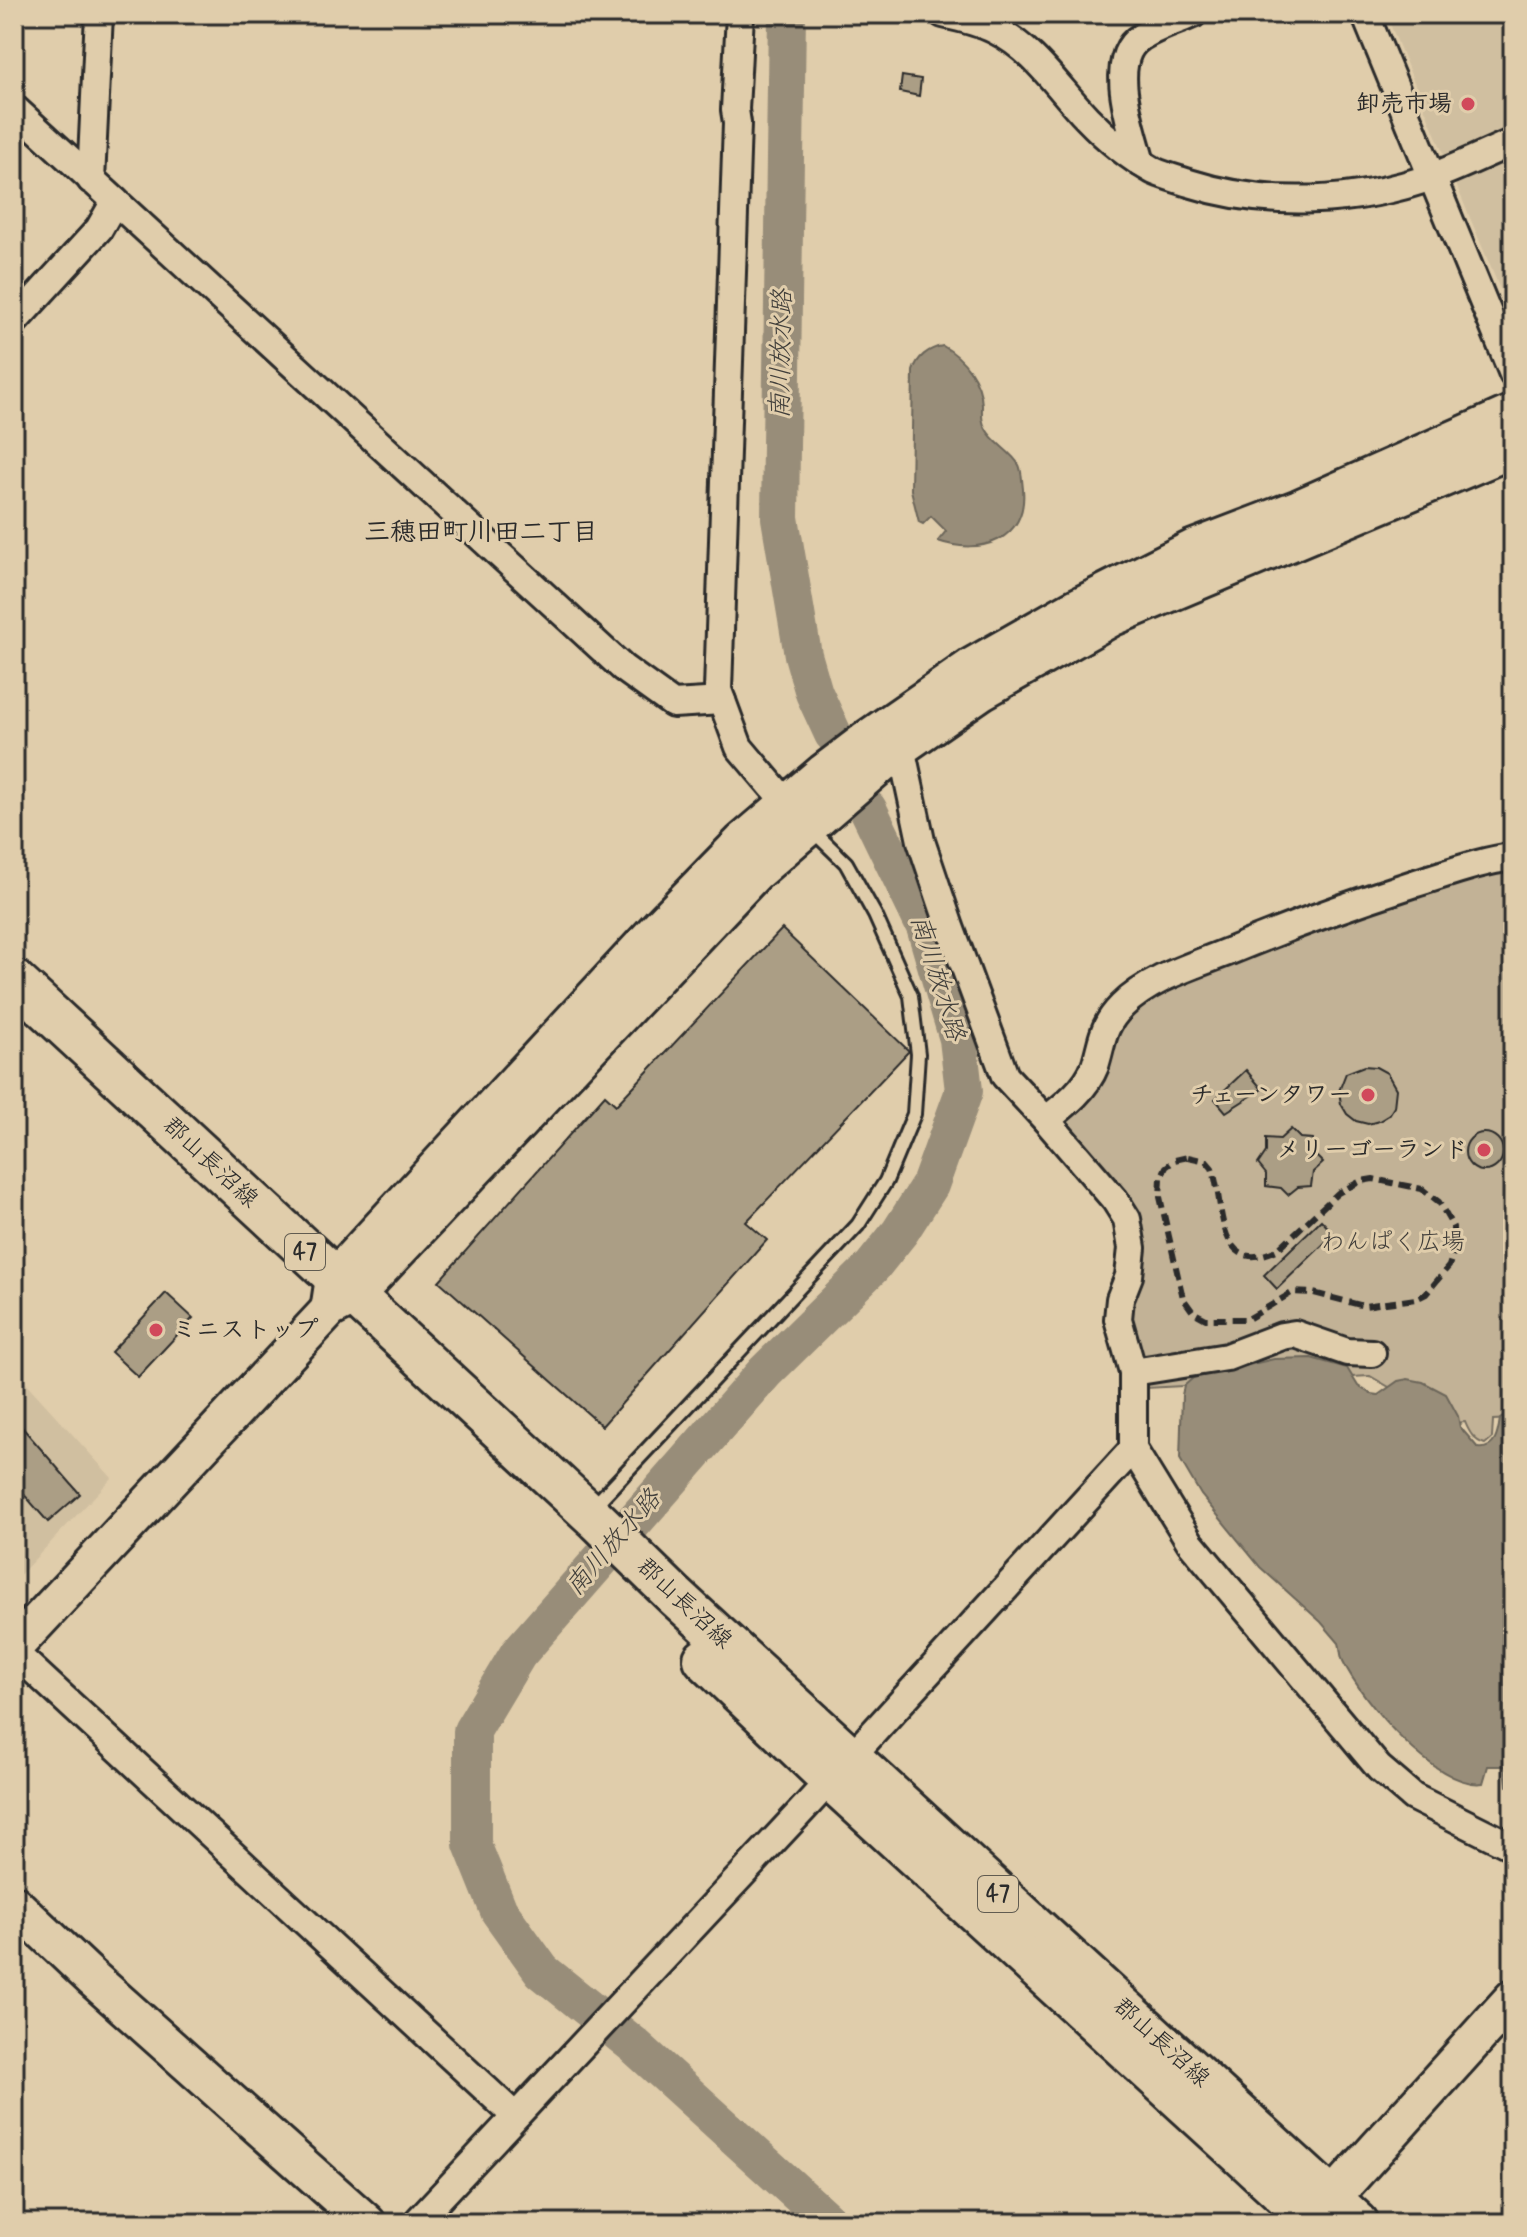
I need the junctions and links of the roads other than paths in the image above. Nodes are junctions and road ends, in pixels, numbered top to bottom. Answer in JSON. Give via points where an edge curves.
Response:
{"nodes":[{"id":1,"x":99,"y":14,"type":"edge"},
{"id":2,"x":740,"y":14,"type":"edge"},
{"id":3,"x":943,"y":14,"type":"edge"},
{"id":4,"x":1193,"y":14,"type":"edge"},
{"id":5,"x":1365,"y":14,"type":"edge"},
{"id":6,"x":992,"y":22,"type":"edge"},
{"id":7,"x":14,"y":108,"type":"edge"},
{"id":8,"x":1513,"y":142,"type":"edge"},
{"id":9,"x":1141,"y":163,"type":"junction"},
{"id":10,"x":1433,"y":177,"type":"junction"},
{"id":11,"x":91,"y":180,"type":"junction"},
{"id":12,"x":115,"y":201,"type":"junction"},
{"id":13,"x":14,"y":322,"type":"edge"},
{"id":14,"x":1513,"y":374,"type":"edge"},
{"id":15,"x":1513,"y":413,"type":"edge"},
{"id":16,"x":1513,"y":449,"type":"edge"},
{"id":17,"x":722,"y":701,"type":"junction"},
{"id":18,"x":884,"y":749,"type":"junction"},
{"id":19,"x":798,"y":815,"type":"junction"},
{"id":20,"x":1513,"y":857,"type":"edge"},
{"id":21,"x":14,"y":980,"type":"edge"},
{"id":22,"x":14,"y":1018,"type":"edge"},
{"id":23,"x":1046,"y":1120,"type":"junction"},
{"id":24,"x":339,"y":1295,"type":"junction"},
{"id":25,"x":1372,"y":1353,"type":"dead end"},
{"id":26,"x":1133,"y":1372,"type":"junction"},
{"id":27,"x":1133,"y":1449,"type":"junction"},
{"id":28,"x":588,"y":1525,"type":"junction"},
{"id":29,"x":14,"y":1650,"type":"edge"},
{"id":30,"x":840,"y":1768,"type":"junction"},
{"id":31,"x":1513,"y":1847,"type":"edge"},
{"id":32,"x":14,"y":1904,"type":"edge"},
{"id":33,"x":1513,"y":1998,"type":"edge"},
{"id":34,"x":515,"y":2116,"type":"junction"},
{"id":35,"x":1330,"y":2216,"type":"edge"},
{"id":36,"x":367,"y":2223,"type":"edge"},
{"id":37,"x":416,"y":2223,"type":"edge"}],
"edges":[{"from":1,"to":11,"type":"street"},
{"from":2,"to":17,"type":"street","via":[[718,690]]},
{"from":3,"to":6,"type":"street"},
{"from":4,"to":9,"type":"street","via":[[1140,37],[1128,48],[1125,102]]},
{"from":5,"to":10,"type":"street"},
{"from":6,"to":9,"type":"street","via":[[1086,117]]},
{"from":7,"to":11,"type":"street"},
{"from":8,"to":10,"type":"street"},
{"from":9,"to":10,"type":"street","via":[[1240,197],[1305,200],[1369,193]]},
{"from":10,"to":14,"type":"street"},
{"from":11,"to":12,"type":"street"},
{"from":12,"to":13,"type":"street","via":[[99,229]]},
{"from":12,"to":17,"type":"street","via":[[623,668],[673,704]]},
{"from":15,"to":18,"type":"street","via":[[1299,508],[1194,548],[1114,589],[971,667]]},
{"from":16,"to":18,"type":"street","via":[[1111,618]]},
{"from":17,"to":19,"type":"street","via":[[739,747]]},
{"from":18,"to":19,"type":"street"},
{"from":18,"to":23,"type":"street","via":[[1005,1076]]},
{"from":19,"to":24,"type":"street","via":[[742,842],[661,925]]},
{"from":19,"to":28,"type":"lane","via":[[846,863],[911,996],[918,1054],[914,1114],[886,1181],[858,1225]]},
{"from":20,"to":23,"type":"street","via":[[1338,909],[1158,980],[1106,1025],[1085,1083]]},
{"from":21,"to":24,"type":"main road","name":"郡山長沼線","number":"47"},
{"from":22,"to":24,"type":"main road","name":"郡山長沼線","number":"47"},
{"from":23,"to":26,"type":"street","via":[[1127,1219],[1132,1248],[1118,1319]]},
{"from":24,"to":28,"type":"main road","name":"郡山長沼線","number":"47"},
{"from":24,"to":29,"type":"street"},
{"from":25,"to":26,"type":"street","via":[[1347,1352],[1295,1334],[1227,1357]]},
{"from":26,"to":27,"type":"street"},
{"from":27,"to":30,"type":"street"},
{"from":27,"to":31,"type":"street","via":[[1190,1542],[1379,1768],[1413,1797]]},
{"from":28,"to":30,"type":"main road","name":"郡山長沼線","number":"47"},
{"from":29,"to":34,"type":"street"},
{"from":30,"to":34,"type":"street"},
{"from":30,"to":35,"type":"main road","name":"郡山長沼線","number":"47"},
{"from":32,"to":36,"type":"street"},
{"from":33,"to":35,"type":"street"},
{"from":34,"to":37,"type":"street"}]}
